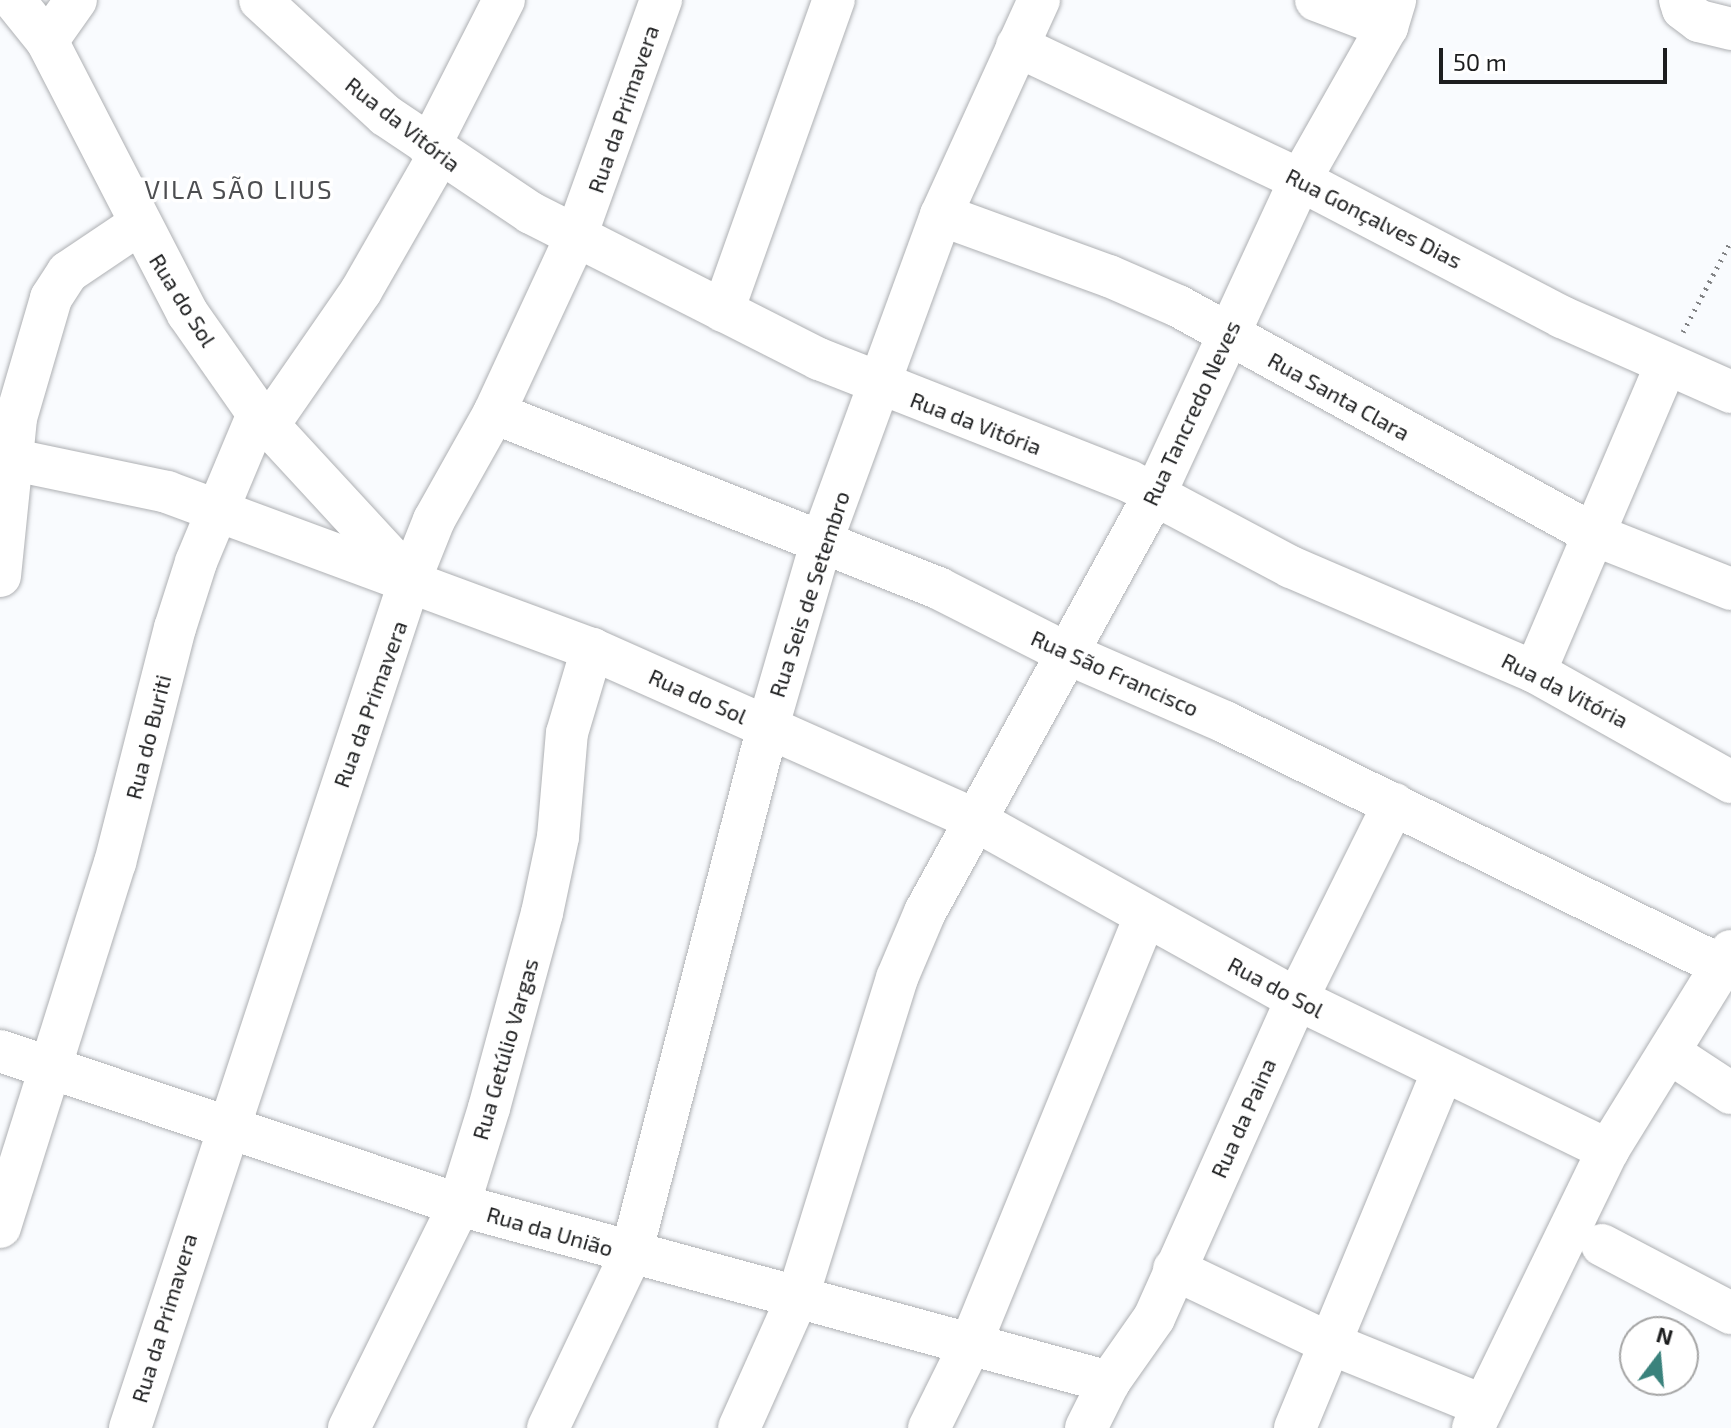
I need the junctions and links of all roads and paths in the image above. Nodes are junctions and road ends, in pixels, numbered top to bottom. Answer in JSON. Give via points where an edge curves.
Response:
{"nodes":[{"id":1,"x":14,"y":0,"type":"edge"},
{"id":2,"x":76,"y":0,"type":"edge"},
{"id":3,"x":260,"y":0,"type":"edge"},
{"id":4,"x":504,"y":0,"type":"edge"},
{"id":5,"x":661,"y":0,"type":"edge"},
{"id":6,"x":834,"y":0,"type":"edge"},
{"id":7,"x":1039,"y":0,"type":"edge"},
{"id":8,"x":1316,"y":0,"type":"edge"},
{"id":9,"x":1680,"y":0,"type":"edge"},
{"id":10,"x":1391,"y":13,"type":"edge"},
{"id":11,"x":1731,"y":29,"type":"edge"},
{"id":12,"x":47,"y":41,"type":"junction"},
{"id":13,"x":1017,"y":46,"type":"junction"},
{"id":14,"x":434,"y":151,"type":"junction"},
{"id":15,"x":1300,"y":180,"type":"junction"},
{"id":16,"x":941,"y":215,"type":"junction"},
{"id":17,"x":138,"y":225,"type":"junction"},
{"id":18,"x":576,"y":236,"type":"junction"},
{"id":19,"x":1731,"y":241,"type":"edge"},
{"id":20,"x":723,"y":311,"type":"junction"},
{"id":21,"x":1229,"y":332,"type":"junction"},
{"id":22,"x":1666,"y":365,"type":"junction"},
{"id":23,"x":881,"y":386,"type":"junction"},
{"id":24,"x":1731,"y":392,"type":"edge"},
{"id":25,"x":494,"y":413,"type":"junction"},
{"id":26,"x":264,"y":419,"type":"junction"},
{"id":27,"x":5,"y":458,"type":"edge"},
{"id":28,"x":1155,"y":494,"type":"junction"},
{"id":29,"x":218,"y":509,"type":"junction"},
{"id":30,"x":1592,"y":534,"type":"junction"},
{"id":31,"x":821,"y":543,"type":"junction"},
{"id":32,"x":0,"y":576,"type":"edge"},
{"id":33,"x":410,"y":580,"type":"junction"},
{"id":34,"x":1731,"y":589,"type":"edge"},
{"id":35,"x":592,"y":649,"type":"junction"},
{"id":36,"x":1064,"y":652,"type":"junction"},
{"id":37,"x":1535,"y":672,"type":"junction"},
{"id":38,"x":768,"y":726,"type":"junction"},
{"id":39,"x":1731,"y":782,"type":"edge"},
{"id":40,"x":1394,"y":804,"type":"junction"},
{"id":41,"x":973,"y":819,"type":"junction"},
{"id":42,"x":1145,"y":916,"type":"junction"},
{"id":43,"x":1726,"y":958,"type":"edge"},
{"id":44,"x":1297,"y":999,"type":"junction"},
{"id":45,"x":0,"y":1051,"type":"edge"},
{"id":46,"x":1670,"y":1053,"type":"junction"},
{"id":47,"x":53,"y":1065,"type":"junction"},
{"id":48,"x":1442,"y":1073,"type":"junction"},
{"id":49,"x":1731,"y":1093,"type":"edge"},
{"id":50,"x":227,"y":1127,"type":"junction"},
{"id":51,"x":1608,"y":1150,"type":"junction"},
{"id":52,"x":459,"y":1205,"type":"junction"},
{"id":53,"x":0,"y":1227,"type":"edge"},
{"id":54,"x":1602,"y":1245,"type":"dead end"},
{"id":55,"x":631,"y":1254,"type":"junction"},
{"id":56,"x":1174,"y":1269,"type":"junction"},
{"id":57,"x":798,"y":1296,"type":"junction"},
{"id":58,"x":1731,"y":1313,"type":"edge"},
{"id":59,"x":971,"y":1343,"type":"junction"},
{"id":60,"x":1329,"y":1343,"type":"junction"},
{"id":61,"x":1109,"y":1382,"type":"junction"},
{"id":62,"x":1477,"y":1416,"type":"edge"},
{"id":63,"x":130,"y":1428,"type":"edge"},
{"id":64,"x":349,"y":1428,"type":"edge"},
{"id":65,"x":548,"y":1428,"type":"edge"},
{"id":66,"x":739,"y":1428,"type":"edge"},
{"id":67,"x":929,"y":1428,"type":"edge"},
{"id":68,"x":1086,"y":1428,"type":"edge"},
{"id":69,"x":1295,"y":1428,"type":"edge"}],
"edges":[{"from":1,"to":12,"type":"street","name":"Rua do Sol"},
{"from":2,"to":12,"type":"street"},
{"from":3,"to":14,"type":"street","name":"Rua da Vitória","via":[[374,106]]},
{"from":4,"to":14,"type":"street","name":"Rua do Buriti"},
{"from":5,"to":18,"type":"street","name":"Rua da Primavera"},
{"from":6,"to":20,"type":"street"},
{"from":7,"to":13,"type":"street","name":"Rua Seis de Setembro"},
{"from":8,"to":10,"type":"street"},
{"from":9,"to":11,"type":"street","via":[[1699,21]]},
{"from":10,"to":15,"type":"street","name":"Rua Tancredo Neves"},
{"from":12,"to":17,"type":"street","name":"Rua do Sol"},
{"from":13,"to":15,"type":"street","name":"Rua Gonçalves Dias"},
{"from":13,"to":16,"type":"street","name":"Rua Seis de Setembro"},
{"from":14,"to":18,"type":"street","name":"Rua da Vitória"},
{"from":14,"to":26,"type":"street","name":"Rua do Buriti","via":[[361,291]]},
{"from":15,"to":21,"type":"street","name":"Rua Tancredo Neves"},
{"from":15,"to":22,"type":"street","name":"Rua Gonçalves Dias","via":[[1562,317]]},
{"from":16,"to":21,"type":"street","name":"Rua Santa Clara","via":[[1109,276]]},
{"from":16,"to":23,"type":"street","name":"Rua Seis de Setembro"},
{"from":17,"to":26,"type":"street","name":"Rua do Sol","via":[[188,314]]},
{"from":17,"to":27,"type":"street","via":[[68,272],[51,298],[33,346]]},
{"from":18,"to":20,"type":"street","name":"Rua da Vitória"},
{"from":18,"to":25,"type":"street","name":"Rua da Primavera"},
{"from":19,"to":22,"type":"path"},
{"from":20,"to":23,"type":"street","name":"Rua da Vitória"},
{"from":21,"to":28,"type":"street","name":"Rua Tancredo Neves"},
{"from":21,"to":30,"type":"street","name":"Rua Santa Clara"},
{"from":22,"to":24,"type":"street","name":"Rua Gonçalves Dias"},
{"from":22,"to":30,"type":"street"},
{"from":23,"to":28,"type":"street","name":"Rua da Vitória"},
{"from":23,"to":31,"type":"street","name":"Rua Seis de Setembro"},
{"from":25,"to":31,"type":"street","name":"Rua São Francisco"},
{"from":25,"to":33,"type":"street","name":"Rua da Primavera","via":[[434,520]]},
{"from":26,"to":29,"type":"street","name":"Rua do Buriti"},
{"from":26,"to":33,"type":"street","name":"Rua do Sol"},
{"from":27,"to":29,"type":"street","via":[[109,477]]},
{"from":27,"to":32,"type":"street"},
{"from":28,"to":36,"type":"street","name":"Rua Tancredo Neves"},
{"from":28,"to":37,"type":"street","name":"Rua da Vitória","via":[[1291,567]]},
{"from":29,"to":33,"type":"street"},
{"from":29,"to":47,"type":"street","name":"Rua do Buriti","via":[[175,628],[119,849]]},
{"from":30,"to":34,"type":"street","name":"Rua Santa Clara"},
{"from":30,"to":37,"type":"street"},
{"from":31,"to":36,"type":"street","name":"Rua São Francisco","via":[[940,589]]},
{"from":31,"to":38,"type":"street","name":"Rua Seis de Setembro"},
{"from":33,"to":35,"type":"street","name":"Rua do Sol"},
{"from":33,"to":50,"type":"street","name":"Rua da Primavera","via":[[399,627],[331,812]]},
{"from":35,"to":38,"type":"street","name":"Rua do Sol"},
{"from":35,"to":52,"type":"street","name":"Rua Getúlio Vargas","via":[[567,733],[558,837],[522,998]]},
{"from":36,"to":40,"type":"street","name":"Rua São Francisco"},
{"from":36,"to":41,"type":"street","name":"Rua Tancredo Neves"},
{"from":37,"to":39,"type":"street","name":"Rua da Vitória"},
{"from":38,"to":41,"type":"street","name":"Rua do Sol"},
{"from":38,"to":55,"type":"street","name":"Rua Seis de Setembro"},
{"from":40,"to":43,"type":"street","name":"Rua São Francisco"},
{"from":40,"to":44,"type":"street","name":"Rua da Paina"},
{"from":41,"to":42,"type":"street","name":"Rua do Sol"},
{"from":41,"to":57,"type":"street","name":"Rua Tancredo Neves","via":[[897,978]]},
{"from":42,"to":44,"type":"street","name":"Rua do Sol"},
{"from":42,"to":59,"type":"street"},
{"from":43,"to":46,"type":"street"},
{"from":44,"to":48,"type":"street","name":"Rua do Sol"},
{"from":44,"to":56,"type":"street","name":"Rua da Paina"},
{"from":45,"to":47,"type":"street","name":"Rua da União"},
{"from":46,"to":49,"type":"street"},
{"from":46,"to":51,"type":"street"},
{"from":47,"to":50,"type":"street","name":"Rua da União"},
{"from":47,"to":53,"type":"street","name":"Rua do Buriti"},
{"from":48,"to":51,"type":"street","name":"Rua do Sol"},
{"from":48,"to":60,"type":"street"},
{"from":50,"to":52,"type":"street","name":"Rua da União"},
{"from":50,"to":63,"type":"street","name":"Rua da Primavera"},
{"from":51,"to":62,"type":"street"},
{"from":52,"to":55,"type":"street","name":"Rua da União"},
{"from":52,"to":64,"type":"street","name":"Rua Getúlio Vargas"},
{"from":54,"to":58,"type":"street"},
{"from":55,"to":57,"type":"street","name":"Rua da União"},
{"from":55,"to":65,"type":"street","name":"Rua Seis de Setembro"},
{"from":56,"to":60,"type":"street"},
{"from":56,"to":61,"type":"street","name":"Rua da Paina","via":[[1154,1318]]},
{"from":57,"to":59,"type":"street","name":"Rua da União"},
{"from":57,"to":66,"type":"street","name":"Rua Tancredo Neves"},
{"from":59,"to":61,"type":"street","name":"Rua da União"},
{"from":59,"to":67,"type":"street"},
{"from":60,"to":62,"type":"street"},
{"from":60,"to":69,"type":"street"},
{"from":61,"to":68,"type":"street","name":"Rua da Paina"}]}
